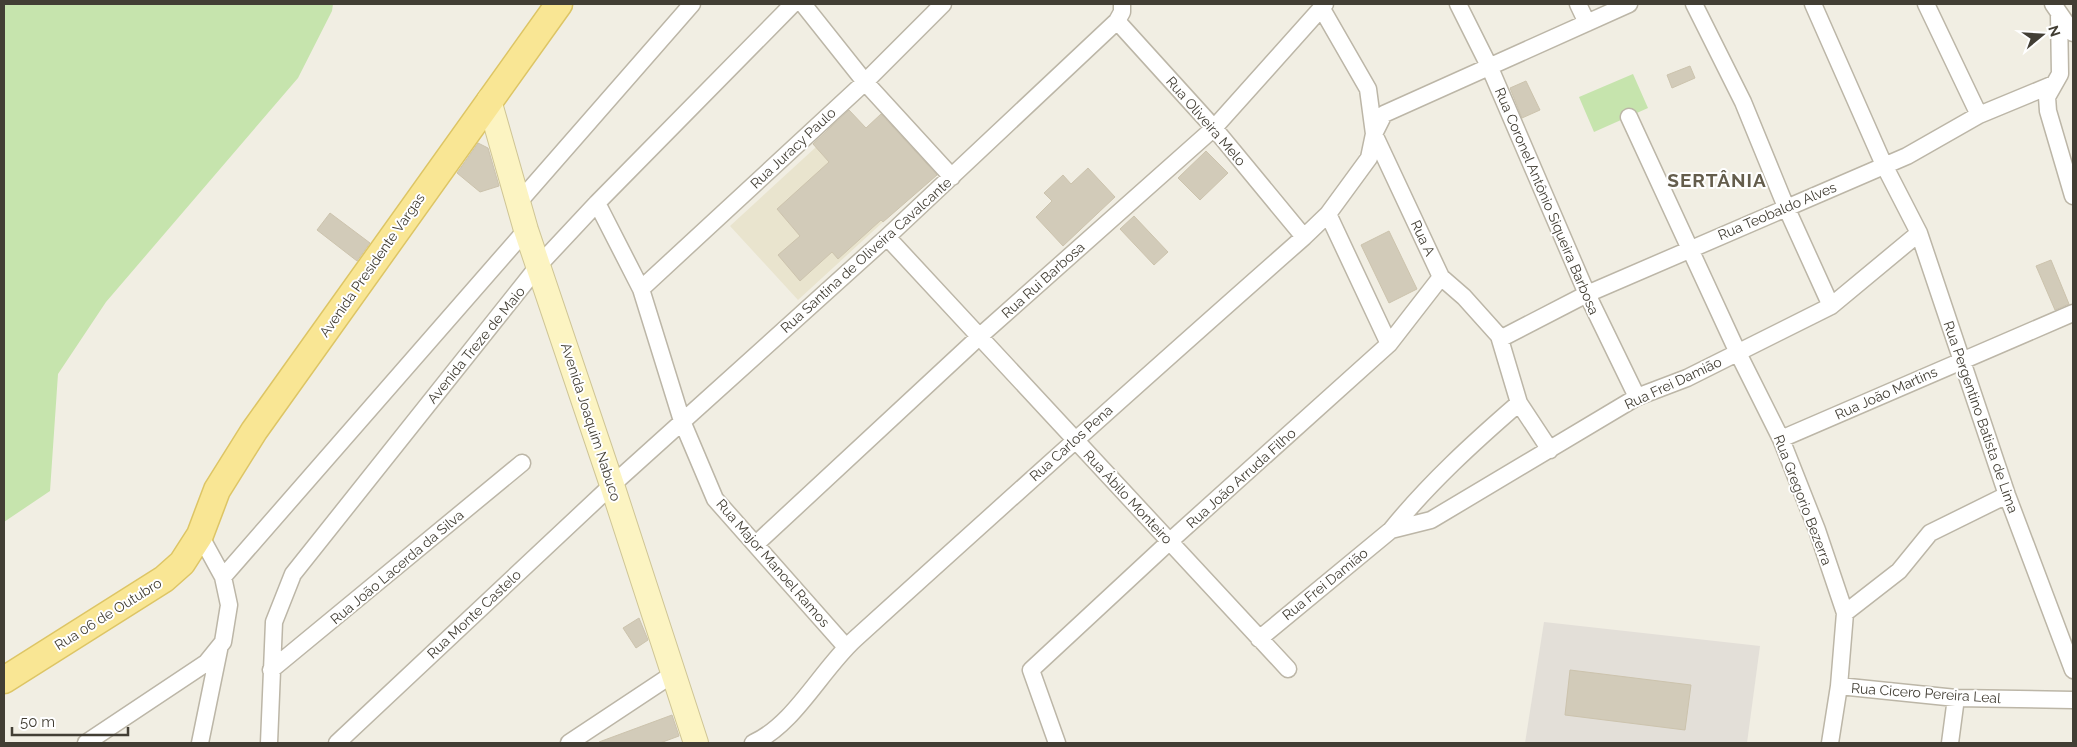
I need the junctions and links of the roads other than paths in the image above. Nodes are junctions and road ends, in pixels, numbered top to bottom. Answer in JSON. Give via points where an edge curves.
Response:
{"nodes":[{"id":1,"x":559,"y":4,"type":"edge"},
{"id":2,"x":692,"y":4,"type":"edge"},
{"id":3,"x":793,"y":4,"type":"edge"},
{"id":4,"x":803,"y":4,"type":"edge"},
{"id":5,"x":943,"y":4,"type":"edge"},
{"id":6,"x":1122,"y":4,"type":"edge"},
{"id":7,"x":1458,"y":4,"type":"edge"},
{"id":8,"x":1578,"y":4,"type":"edge"},
{"id":9,"x":1629,"y":4,"type":"edge"},
{"id":10,"x":1694,"y":4,"type":"edge"},
{"id":11,"x":1813,"y":4,"type":"edge"},
{"id":12,"x":1926,"y":4,"type":"edge"},
{"id":13,"x":1323,"y":7,"type":"edge"},
{"id":14,"x":2056,"y":9,"type":"edge"},
{"id":15,"x":1117,"y":21,"type":"junction"},
{"id":16,"x":1587,"y":24,"type":"junction"},
{"id":17,"x":2073,"y":33,"type":"edge"},
{"id":18,"x":1490,"y":68,"type":"junction"},
{"id":19,"x":865,"y":82,"type":"junction"},
{"id":20,"x":2054,"y":84,"type":"junction"},
{"id":21,"x":489,"y":100,"type":"junction"},
{"id":22,"x":1979,"y":115,"type":"junction"},
{"id":23,"x":1629,"y":117,"type":"dead end"},
{"id":24,"x":1214,"y":128,"type":"junction"},
{"id":25,"x":1374,"y":134,"type":"junction"},
{"id":26,"x":1884,"y":165,"type":"junction"},
{"id":27,"x":952,"y":177,"type":"junction"},
{"id":28,"x":2073,"y":196,"type":"edge"},
{"id":29,"x":518,"y":203,"type":"junction"},
{"id":30,"x":597,"y":203,"type":"junction"},
{"id":31,"x":1786,"y":207,"type":"junction"},
{"id":32,"x":1328,"y":214,"type":"junction"},
{"id":33,"x":526,"y":230,"type":"junction"},
{"id":34,"x":1919,"y":233,"type":"junction"},
{"id":35,"x":887,"y":237,"type":"junction"},
{"id":36,"x":1304,"y":237,"type":"junction"},
{"id":37,"x":1690,"y":249,"type":"junction"},
{"id":38,"x":539,"y":265,"type":"junction"},
{"id":39,"x":1441,"y":277,"type":"junction"},
{"id":40,"x":641,"y":289,"type":"junction"},
{"id":41,"x":1586,"y":294,"type":"junction"},
{"id":42,"x":1831,"y":306,"type":"junction"},
{"id":43,"x":2073,"y":313,"type":"edge"},
{"id":44,"x":980,"y":336,"type":"junction"},
{"id":45,"x":1500,"y":338,"type":"junction"},
{"id":46,"x":1390,"y":344,"type":"junction"},
{"id":47,"x":1738,"y":352,"type":"junction"},
{"id":48,"x":1961,"y":360,"type":"junction"},
{"id":49,"x":1637,"y":398,"type":"junction"},
{"id":50,"x":1519,"y":403,"type":"junction"},
{"id":51,"x":682,"y":421,"type":"junction"},
{"id":52,"x":1781,"y":439,"type":"junction"},
{"id":53,"x":1074,"y":440,"type":"junction"},
{"id":54,"x":1550,"y":450,"type":"junction"},
{"id":55,"x":522,"y":463,"type":"dead end"},
{"id":56,"x":612,"y":485,"type":"junction"},
{"id":57,"x":2007,"y":495,"type":"junction"},
{"id":58,"x":1391,"y":530,"type":"junction"},
{"id":59,"x":200,"y":535,"type":"junction"},
{"id":60,"x":1169,"y":542,"type":"junction"},
{"id":61,"x":756,"y":544,"type":"junction"},
{"id":62,"x":223,"y":577,"type":"junction"},
{"id":63,"x":1845,"y":613,"type":"junction"},
{"id":64,"x":1259,"y":639,"type":"junction"},
{"id":65,"x":219,"y":647,"type":"junction"},
{"id":66,"x":846,"y":647,"type":"junction"},
{"id":67,"x":1288,"y":669,"type":"dead end"},
{"id":68,"x":271,"y":670,"type":"junction"},
{"id":69,"x":2073,"y":670,"type":"edge"},
{"id":70,"x":673,"y":674,"type":"junction"},
{"id":71,"x":4,"y":680,"type":"edge"},
{"id":72,"x":1839,"y":686,"type":"junction"},
{"id":73,"x":1956,"y":698,"type":"junction"},
{"id":74,"x":2073,"y":700,"type":"edge"},
{"id":75,"x":86,"y":743,"type":"edge"},
{"id":76,"x":200,"y":743,"type":"edge"},
{"id":77,"x":268,"y":743,"type":"edge"},
{"id":78,"x":337,"y":743,"type":"edge"},
{"id":79,"x":569,"y":743,"type":"edge"},
{"id":80,"x":696,"y":743,"type":"edge"},
{"id":81,"x":753,"y":743,"type":"edge"},
{"id":82,"x":1057,"y":743,"type":"edge"},
{"id":83,"x":1830,"y":743,"type":"edge"},
{"id":84,"x":1950,"y":743,"type":"edge"}],
"edges":[{"from":1,"to":21,"type":"main road","name":"Avenida Presidente Vargas"},
{"from":2,"to":29,"type":"street"},
{"from":3,"to":30,"type":"street","name":"Avenida Treze de Maio"},
{"from":4,"to":19,"type":"street"},
{"from":5,"to":19,"type":"street","name":"Rua Juracy Paulo"},
{"from":6,"to":15,"type":"street"},
{"from":7,"to":18,"type":"street","name":"Rua Coronel Antônio Siqueira Barbosa"},
{"from":8,"to":16,"type":"street"},
{"from":9,"to":16,"type":"street"},
{"from":10,"to":31,"type":"street","via":[[1743,102]]},
{"from":11,"to":26,"type":"street","name":"Rua Pergentino Batista de Lima"},
{"from":12,"to":22,"type":"street"},
{"from":13,"to":24,"type":"street","name":"Rua Rui Barbosa"},
{"from":13,"to":25,"type":"street","name":"Rua A","via":[[1368,89]]},
{"from":14,"to":17,"type":"street"},
{"from":14,"to":20,"type":"street","via":[[2061,62],[2060,74]]},
{"from":15,"to":24,"type":"street","name":"Rua Oliveira Melo"},
{"from":15,"to":27,"type":"street","name":"Rua Santina de Oliveira Cavalcante"},
{"from":16,"to":18,"type":"street"},
{"from":18,"to":25,"type":"street","via":[[1384,114]]},
{"from":18,"to":41,"type":"street","name":"Rua Coronel Antônio Siqueira Barbosa"},
{"from":19,"to":27,"type":"street"},
{"from":19,"to":40,"type":"street","name":"Rua Juracy Paulo"},
{"from":20,"to":22,"type":"street","name":"Rua Teobaldo Alves"},
{"from":20,"to":28,"type":"street","via":[[2047,97],[2048,111]]},
{"from":21,"to":29,"type":"main road","name":"Avenida Joaquim Nabuco"},
{"from":21,"to":59,"type":"main road","name":"Avenida Presidente Vargas","via":[[254,431],[217,490]]},
{"from":22,"to":26,"type":"street","name":"Rua Teobaldo Alves"},
{"from":23,"to":37,"type":"street","name":"Rua Gregorio Bezerra"},
{"from":24,"to":36,"type":"street","name":"Rua Oliveira Melo"},
{"from":24,"to":44,"type":"street","name":"Rua Rui Barbosa"},
{"from":25,"to":32,"type":"street","name":"Rua Carlos Pena","via":[[1369,158]]},
{"from":25,"to":39,"type":"street","name":"Rua A"},
{"from":26,"to":31,"type":"street","name":"Rua Teobaldo Alves"},
{"from":26,"to":34,"type":"street","name":"Rua Pergentino Batista de Lima"},
{"from":27,"to":35,"type":"street","name":"Rua Santina de Oliveira Cavalcante"},
{"from":29,"to":33,"type":"main road","name":"Avenida Joaquim Nabuco"},
{"from":30,"to":38,"type":"street","name":"Avenida Treze de Maio"},
{"from":30,"to":40,"type":"street","name":"Rua Major Manoel Ramos"},
{"from":31,"to":37,"type":"street","name":"Rua Teobaldo Alves"},
{"from":31,"to":42,"type":"street"},
{"from":32,"to":36,"type":"street","name":"Rua Carlos Pena"},
{"from":32,"to":46,"type":"street"},
{"from":33,"to":38,"type":"main road","name":"Avenida Joaquim Nabuco"},
{"from":33,"to":62,"type":"street"},
{"from":34,"to":42,"type":"street","name":"Rua Frei Damião"},
{"from":34,"to":48,"type":"street","name":"Rua Pergentino Batista de Lima"},
{"from":35,"to":44,"type":"street","name":"Rua Ábilo Monteiro"},
{"from":35,"to":51,"type":"street","name":"Rua Santina de Oliveira Cavalcante"},
{"from":36,"to":53,"type":"street","name":"Rua Carlos Pena"},
{"from":37,"to":41,"type":"street","name":"Rua Teobaldo Alves"},
{"from":37,"to":47,"type":"street","name":"Rua Gregorio Bezerra"},
{"from":38,"to":56,"type":"main road","name":"Avenida Joaquim Nabuco"},
{"from":38,"to":68,"type":"street","name":"Avenida Treze de Maio","via":[[293,574],[274,622]]},
{"from":39,"to":45,"type":"street","name":"Rua A","via":[[1464,297]]},
{"from":39,"to":46,"type":"street","name":"Rua João Arruda Filho"},
{"from":40,"to":51,"type":"street","name":"Rua Major Manoel Ramos"},
{"from":41,"to":45,"type":"street","name":"Rua Teobaldo Alves"},
{"from":41,"to":49,"type":"street","name":"Rua Coronel Antônio Siqueira Barbosa"},
{"from":42,"to":47,"type":"street","name":"Rua Frei Damião"},
{"from":43,"to":48,"type":"street","name":"Rua João Martins"},
{"from":44,"to":53,"type":"street","name":"Rua Ábilo Monteiro"},
{"from":44,"to":61,"type":"street","name":"Rua Rui Barbosa"},
{"from":45,"to":50,"type":"street","name":"Rua A"},
{"from":46,"to":60,"type":"street","name":"Rua João Arruda Filho"},
{"from":47,"to":49,"type":"street","name":"Rua Frei Damião","via":[[1687,378]]},
{"from":47,"to":52,"type":"street","name":"Rua Gregorio Bezerra"},
{"from":48,"to":52,"type":"street","name":"Rua João Martins"},
{"from":48,"to":57,"type":"street","name":"Rua Pergentino Batista de Lima"},
{"from":49,"to":54,"type":"street","name":"Rua Frei Damião"},
{"from":50,"to":54,"type":"street","name":"Rua A"},
{"from":50,"to":58,"type":"street","name":"Rua Frei Damião","via":[[1415,501]]},
{"from":51,"to":56,"type":"street","name":"Rua Santina de Oliveira Cavalcante"},
{"from":51,"to":61,"type":"street","name":"Rua Major Manoel Ramos","via":[[715,499]]},
{"from":52,"to":63,"type":"street","name":"Rua Gregorio Bezerra"},
{"from":53,"to":60,"type":"street","name":"Rua Ábilo Monteiro"},
{"from":53,"to":66,"type":"street","name":"Rua Carlos Pena"},
{"from":54,"to":58,"type":"street","name":"Rua Frei Damião","via":[[1431,520]]},
{"from":55,"to":68,"type":"street","name":"Rua João Lacerda da Silva"},
{"from":56,"to":70,"type":"main road","name":"Avenida Joaquim Nabuco"},
{"from":56,"to":78,"type":"street","name":"Rua Monte Castelo"},
{"from":57,"to":63,"type":"street","via":[[1930,533],[1899,571]]},
{"from":57,"to":69,"type":"street","name":"Rua Pergentino Batista de Lima"},
{"from":58,"to":64,"type":"street","name":"Rua Frei Damião"},
{"from":59,"to":62,"type":"street"},
{"from":59,"to":71,"type":"main road","name":"Rua 06 de Outubro","via":[[182,563],[164,580]]},
{"from":60,"to":64,"type":"street","name":"Rua Ábilo Monteiro"},
{"from":60,"to":82,"type":"street","name":"Rua João Arruda Filho","via":[[1031,670]]},
{"from":61,"to":66,"type":"street","name":"Rua Major Manoel Ramos"},
{"from":62,"to":65,"type":"street","via":[[229,605],[223,642]]},
{"from":63,"to":72,"type":"street","name":"Rua Gregorio Bezerra"},
{"from":64,"to":67,"type":"street","name":"Rua Ábilo Monteiro"},
{"from":65,"to":75,"type":"street","via":[[206,663]]},
{"from":65,"to":76,"type":"street"},
{"from":66,"to":81,"type":"street","name":"Rua Carlos Pena","via":[[781,724]]},
{"from":68,"to":77,"type":"street","name":"Avenida Treze de Maio"},
{"from":70,"to":79,"type":"street"},
{"from":70,"to":80,"type":"main road","name":"Avenida Joaquim Nabuco"},
{"from":72,"to":73,"type":"street","name":"Rua Cicero Pereira Leal"},
{"from":72,"to":83,"type":"street","name":"Rua Gregorio Bezerra"},
{"from":73,"to":74,"type":"street","name":"Rua Cicero Pereira Leal"},
{"from":73,"to":84,"type":"street"}]}
